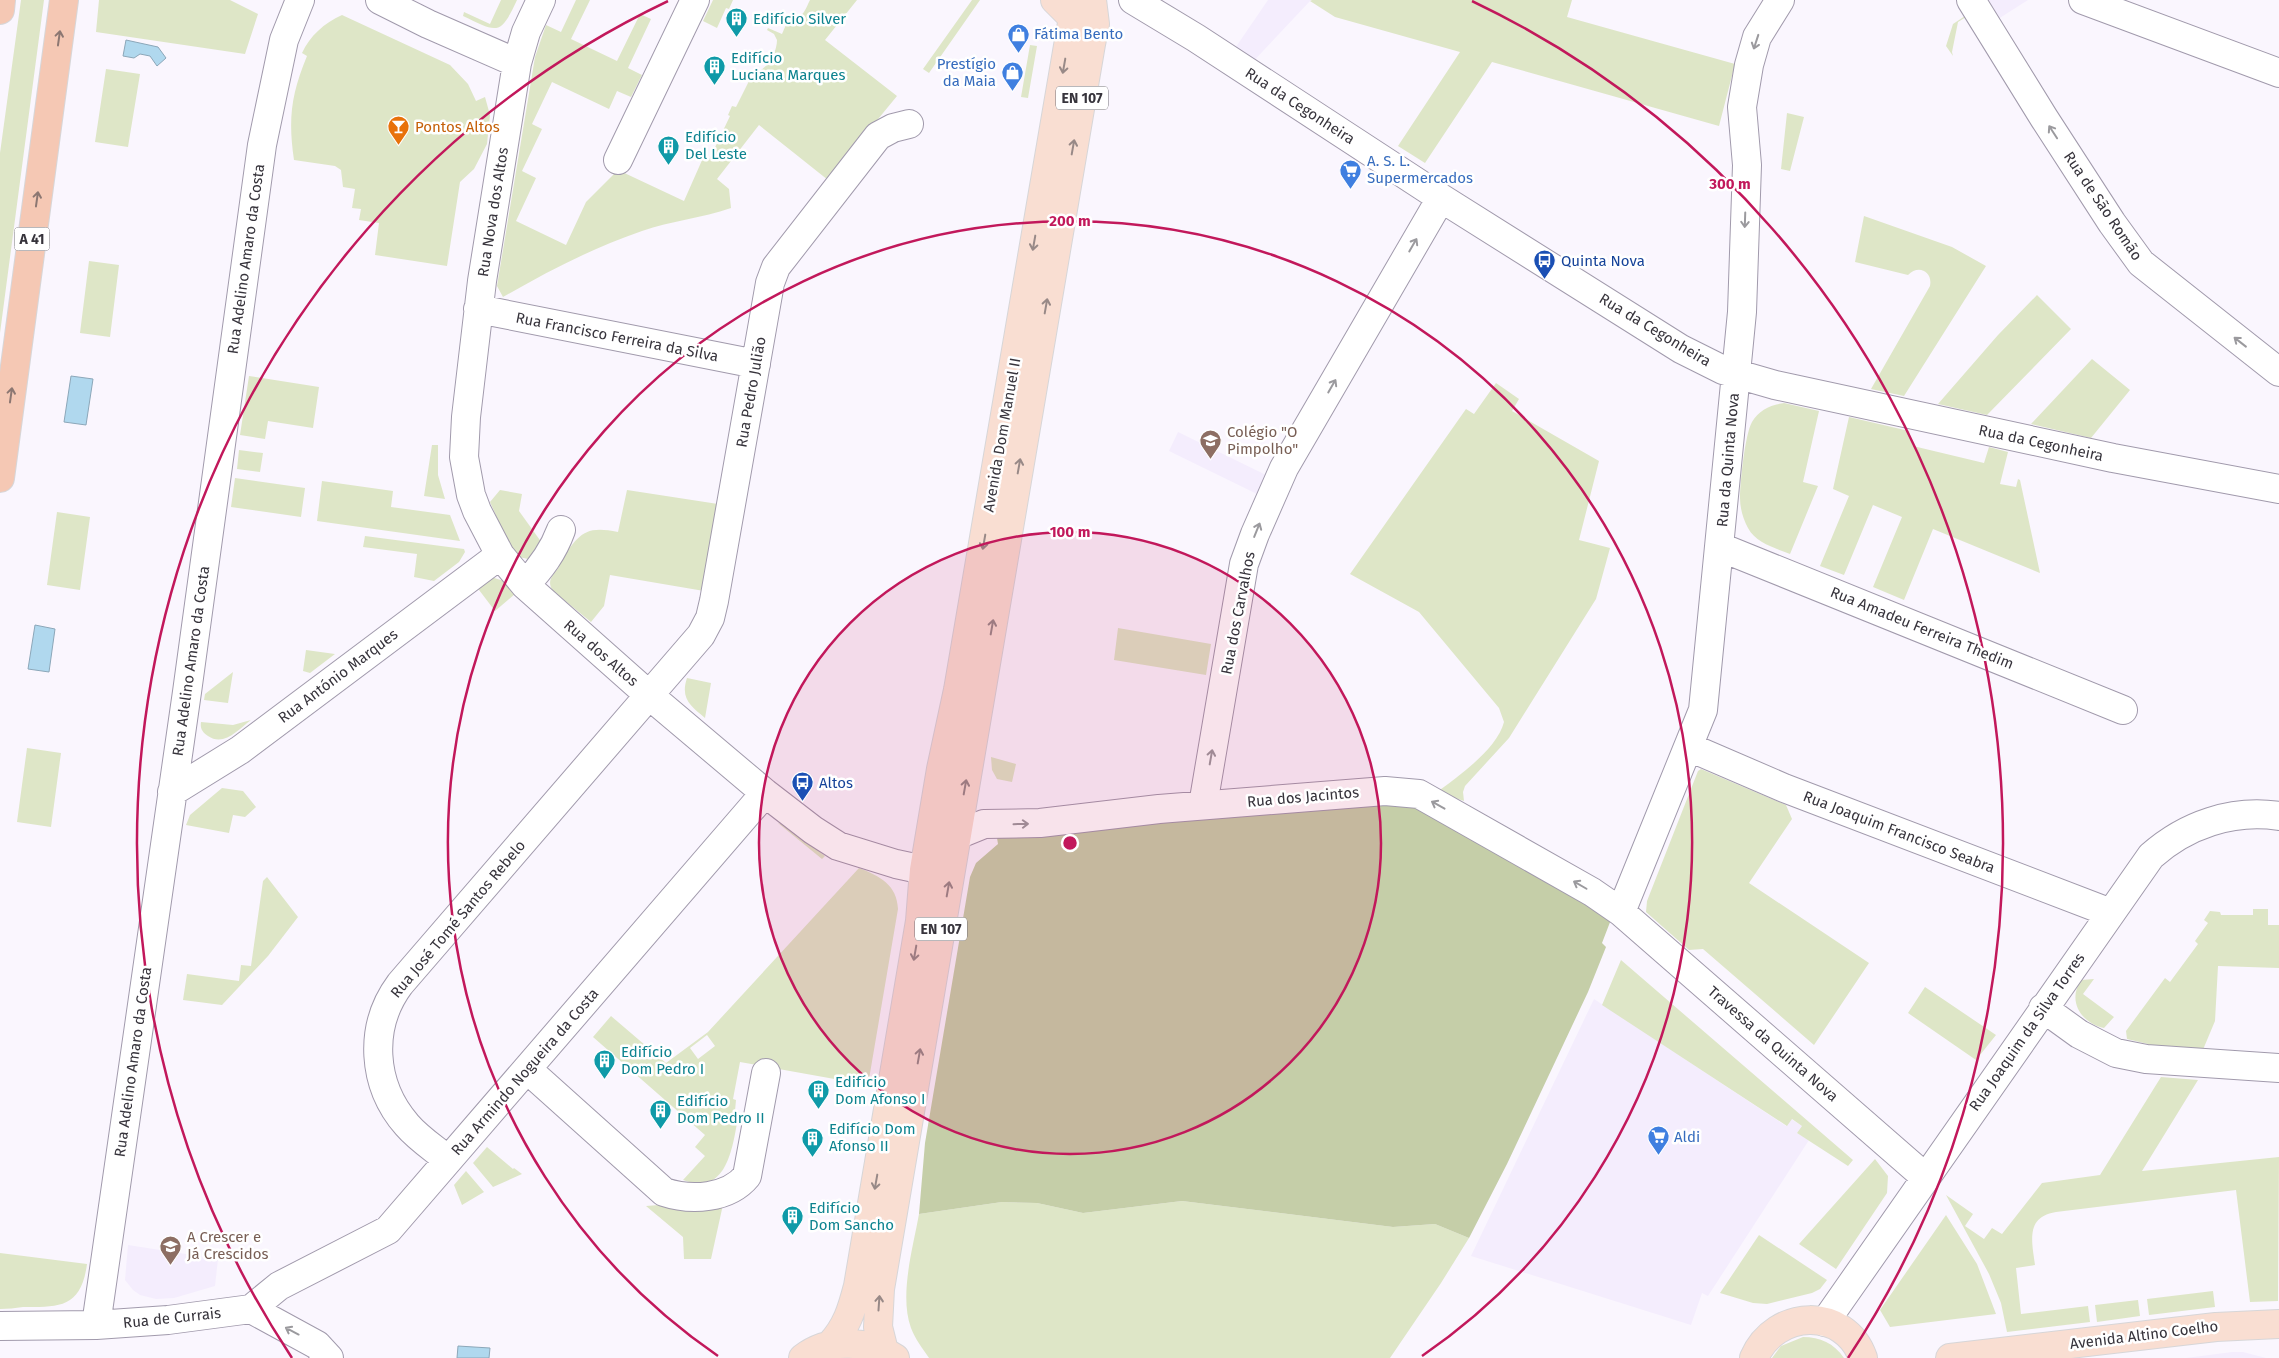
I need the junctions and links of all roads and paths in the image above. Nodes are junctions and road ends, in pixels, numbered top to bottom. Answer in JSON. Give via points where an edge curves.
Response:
{"nodes":[{"id":1,"x":1,"y":0,"type":"edge"},
{"id":2,"x":64,"y":0,"type":"edge"},
{"id":3,"x":300,"y":0,"type":"edge"},
{"id":4,"x":380,"y":0,"type":"edge"},
{"id":5,"x":541,"y":0,"type":"edge"},
{"id":6,"x":695,"y":0,"type":"edge"},
{"id":7,"x":1133,"y":0,"type":"edge"},
{"id":8,"x":1780,"y":0,"type":"edge"},
{"id":9,"x":1971,"y":0,"type":"edge"},
{"id":10,"x":2083,"y":0,"type":"edge"},
{"id":11,"x":1075,"y":4,"type":"edge"},
{"id":12,"x":0,"y":10,"type":"edge"},
{"id":13,"x":517,"y":63,"type":"junction"},
{"id":14,"x":2279,"y":74,"type":"edge"},
{"id":15,"x":910,"y":124,"type":"dead end"},
{"id":16,"x":618,"y":160,"type":"dead end"},
{"id":17,"x":1440,"y":198,"type":"junction"},
{"id":18,"x":478,"y":309,"type":"junction"},
{"id":19,"x":756,"y":364,"type":"junction"},
{"id":20,"x":2279,"y":372,"type":"edge"},
{"id":21,"x":1736,"y":375,"type":"junction"},
{"id":22,"x":0,"y":478,"type":"edge"},
{"id":23,"x":2279,"y":489,"type":"edge"},
{"id":24,"x":561,"y":530,"type":"dead end"},
{"id":25,"x":1720,"y":546,"type":"junction"},
{"id":26,"x":500,"y":555,"type":"junction"},
{"id":27,"x":525,"y":585,"type":"junction"},
{"id":28,"x":650,"y":696,"type":"junction"},
{"id":29,"x":2123,"y":710,"type":"dead end"},
{"id":30,"x":1689,"y":747,"type":"junction"},
{"id":31,"x":172,"y":792,"type":"junction"},
{"id":32,"x":765,"y":793,"type":"junction"},
{"id":33,"x":1203,"y":805,"type":"junction"},
{"id":34,"x":2279,"y":816,"type":"edge"},
{"id":35,"x":956,"y":835,"type":"junction"},
{"id":36,"x":924,"y":870,"type":"junction"},
{"id":37,"x":1620,"y":912,"type":"junction"},
{"id":38,"x":2111,"y":913,"type":"junction"},
{"id":39,"x":2043,"y":1008,"type":"junction"},
{"id":40,"x":2279,"y":1068,"type":"edge"},
{"id":41,"x":528,"y":1070,"type":"junction"},
{"id":42,"x":766,"y":1073,"type":"dead end"},
{"id":43,"x":448,"y":1160,"type":"junction"},
{"id":44,"x":1925,"y":1177,"type":"junction"},
{"id":45,"x":251,"y":1309,"type":"junction"},
{"id":46,"x":1825,"y":1322,"type":"junction"},
{"id":47,"x":2279,"y":1324,"type":"edge"},
{"id":48,"x":96,"y":1325,"type":"junction"},
{"id":49,"x":0,"y":1326,"type":"edge"},
{"id":50,"x":830,"y":1345,"type":"junction"},
{"id":51,"x":890,"y":1354,"type":"edge"},
{"id":52,"x":329,"y":1358,"type":"edge"},
{"id":53,"x":804,"y":1358,"type":"edge"},
{"id":54,"x":1754,"y":1358,"type":"edge"},
{"id":55,"x":1863,"y":1358,"type":"edge"},
{"id":56,"x":1950,"y":1358,"type":"edge"}],
"edges":[{"from":1,"to":12,"type":"highway"},
{"from":22,"to":2,"type":"highway","number":"A 41","one_way":true},
{"from":3,"to":31,"type":"street","name":"Rua Adelino Amaro da Costa","via":[[284,40],[262,145]]},
{"from":4,"to":13,"type":"street"},
{"from":5,"to":13,"type":"street","name":"Rua Nova dos Altos","via":[[526,32]]},
{"from":6,"to":16,"type":"street"},
{"from":7,"to":17,"type":"street","name":"Rua da Cegonheira"},
{"from":8,"to":21,"type":"street","name":"Rua da Quinta Nova","one_way":true,"via":[[1757,37],[1742,107],[1747,165],[1742,312]]},
{"from":20,"to":9,"type":"street","name":"Rua de São Romão","one_way":true,"via":[[2141,263],[2060,143]]},
{"from":10,"to":14,"type":"street"},
{"from":35,"to":11,"type":"main road","name":"Avenida Dom Manuel II","number":"EN 107","one_way":true,"via":[[1094,24]]},
{"from":11,"to":36,"type":"main road","name":"Avenida Dom Manuel II","one_way":true,"via":[[958,690]]},
{"from":13,"to":18,"type":"street","name":"Rua Nova dos Altos"},
{"from":15,"to":19,"type":"street","name":"Rua Pedro Julião","via":[[878,136],[776,267],[770,283]]},
{"from":17,"to":21,"type":"street","name":"Rua da Cegonheira","via":[[1681,349]]},
{"from":33,"to":17,"type":"street","name":"Rua dos Carvalhos","one_way":true,"via":[[1244,564],[1255,534],[1284,468]]},
{"from":18,"to":19,"type":"street","name":"Rua Francisco Ferreira da Silva"},
{"from":18,"to":26,"type":"street","name":"Rua dos Altos","via":[[464,457],[471,495]]},
{"from":19,"to":28,"type":"street","name":"Rua Pedro Julião","via":[[710,618],[701,635]]},
{"from":21,"to":23,"type":"street","name":"Rua da Cegonheira","via":[[2113,458]]},
{"from":21,"to":25,"type":"street","name":"Rua da Quinta Nova"},
{"from":24,"to":27,"type":"street","via":[[548,558]]},
{"from":25,"to":29,"type":"street","name":"Rua Amadeu Ferreira Thedim"},
{"from":25,"to":30,"type":"street","name":"Rua da Quinta Nova","via":[[1703,710]]},
{"from":26,"to":27,"type":"street","name":"Rua dos Altos"},
{"from":26,"to":31,"type":"street","name":"Rua António Marques","via":[[240,750]]},
{"from":27,"to":28,"type":"street","name":"Rua dos Altos"},
{"from":28,"to":32,"type":"street","name":"Rua dos Altos"},
{"from":28,"to":43,"type":"street","name":"Rua José Tomé Santos Rebelo","via":[[400,984],[385,1010],[378,1039],[384,1088],[409,1127]]},
{"from":30,"to":37,"type":"street","name":"Rua da Quinta Nova"},
{"from":30,"to":38,"type":"street","name":"Rua Joaquim Francisco Seabra","via":[[1784,788]]},
{"from":31,"to":48,"type":"street","name":"Rua Adelino Amaro da Costa"},
{"from":32,"to":36,"type":"street","name":"Rua dos Altos","via":[[838,846]]},
{"from":32,"to":41,"type":"street","name":"Rua Armindo Nogueira da Costa"},
{"from":35,"to":33,"type":"street","name":"Rua dos Jacintos","one_way":true,"via":[[984,824],[1040,823]]},
{"from":37,"to":33,"type":"street","name":"Rua dos Jacintos","one_way":true,"via":[[1592,892],[1419,794],[1386,790]]},
{"from":34,"to":38,"type":"street","name":"Rua Joaquim da Silva Torres","via":[[2242,815],[2201,824],[2169,840],[2151,856]]},
{"from":35,"to":36,"type":"street"},
{"from":51,"to":35,"type":"main road","name":"Avenida Dom Manuel II","number":"EN 107","one_way":true,"via":[[878,1327],[879,1296]]},
{"from":36,"to":50,"type":"main road","name":"Avenida Dom Manuel II","one_way":true,"via":[[920,921],[858,1286],[848,1321]]},
{"from":37,"to":44,"type":"street","name":"Travessa da Quinta Nova"},
{"from":38,"to":39,"type":"street","name":"Rua Joaquim da Silva Torres"},
{"from":39,"to":40,"type":"street","via":[[2079,1034],[2116,1052],[2146,1059]]},
{"from":39,"to":44,"type":"street","name":"Rua Joaquim da Silva Torres"},
{"from":41,"to":42,"type":"street","via":[[664,1192],[691,1197],[722,1192],[747,1176]]},
{"from":41,"to":43,"type":"street","name":"Rua Armindo Nogueira da Costa"},
{"from":43,"to":45,"type":"street","name":"Rua Armindo Nogueira da Costa","via":[[388,1230],[279,1286]]},
{"from":44,"to":46,"type":"street","name":"Rua Joaquim da Silva Torres"},
{"from":45,"to":48,"type":"street","name":"Rua de Currais"},
{"from":52,"to":45,"type":"street","one_way":true,"via":[[317,1345]]},
{"from":46,"to":54,"type":"main road","via":[[1789,1322],[1774,1330],[1759,1346]]},
{"from":46,"to":55,"type":"main road","via":[[1847,1334]]},
{"from":47,"to":56,"type":"main road","name":"Avenida Altino Coelho","via":[[2216,1327]]},
{"from":48,"to":49,"type":"street","name":"Rua de Currais"},
{"from":50,"to":51,"type":"main road","via":[[858,1344]]},
{"from":50,"to":53,"type":"main road"}]}
